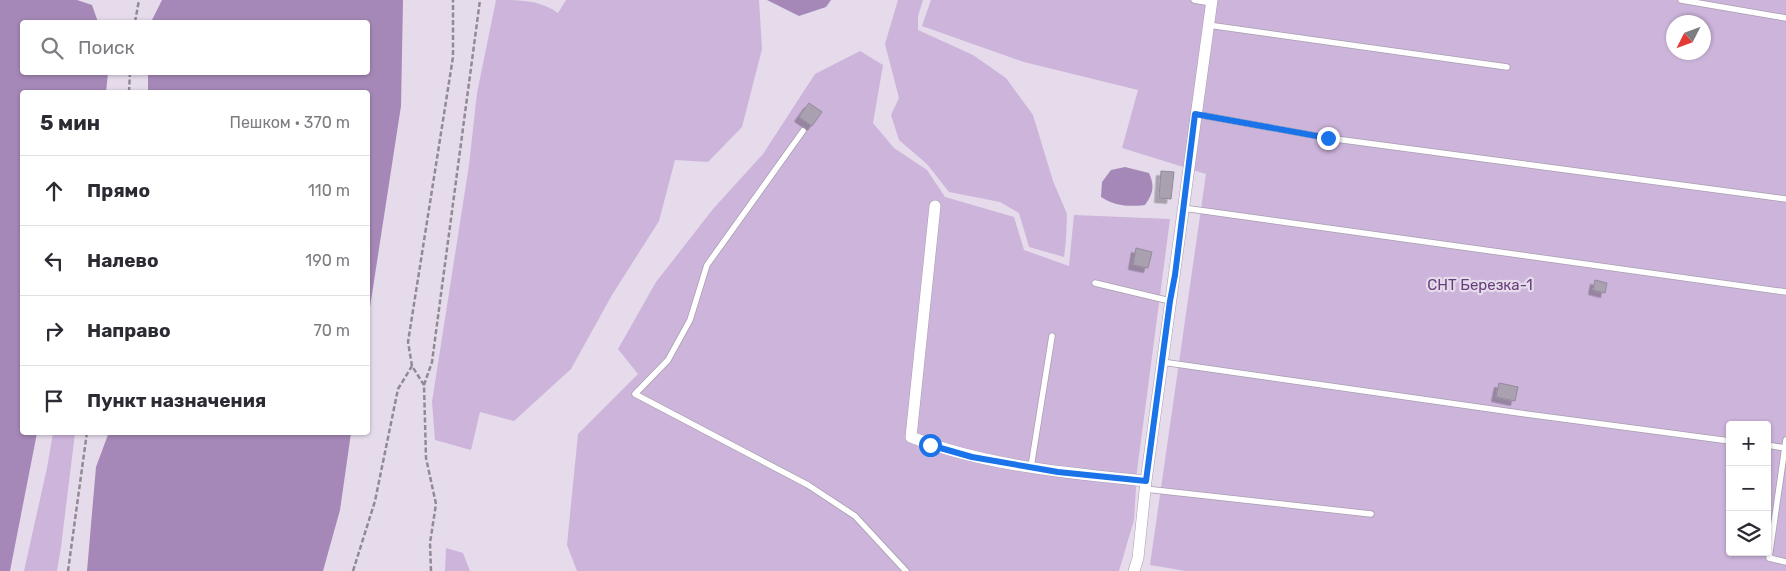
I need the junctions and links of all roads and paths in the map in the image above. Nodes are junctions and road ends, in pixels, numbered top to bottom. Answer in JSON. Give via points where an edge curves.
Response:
{"nodes":[{"id":1,"x":140,"y":0,"type":"edge"},
{"id":2,"x":453,"y":0,"type":"edge"},
{"id":3,"x":480,"y":0,"type":"edge"},
{"id":4,"x":1194,"y":0,"type":"edge"},
{"id":5,"x":1681,"y":0,"type":"edge"},
{"id":6,"x":1211,"y":2,"type":"edge"},
{"id":7,"x":1786,"y":18,"type":"edge"},
{"id":8,"x":135,"y":20,"type":"edge"},
{"id":9,"x":1208,"y":25,"type":"junction"},
{"id":10,"x":1507,"y":67,"type":"dead end"},
{"id":11,"x":130,"y":75,"type":"edge"},
{"id":12,"x":129,"y":90,"type":"edge"},
{"id":13,"x":1195,"y":114,"type":"junction"},
{"id":14,"x":803,"y":131,"type":"dead end"},
{"id":15,"x":1786,"y":199,"type":"edge"},
{"id":16,"x":935,"y":206,"type":"dead end"},
{"id":17,"x":1183,"y":208,"type":"junction"},
{"id":18,"x":1095,"y":283,"type":"dead end"},
{"id":19,"x":1786,"y":292,"type":"edge"},
{"id":20,"x":1170,"y":301,"type":"junction"},
{"id":21,"x":1052,"y":336,"type":"dead end"},
{"id":22,"x":1162,"y":362,"type":"junction"},
{"id":23,"x":412,"y":366,"type":"junction"},
{"id":24,"x":424,"y":385,"type":"junction"},
{"id":25,"x":87,"y":435,"type":"edge"},
{"id":26,"x":1726,"y":439,"type":"edge"},
{"id":27,"x":1786,"y":440,"type":"edge"},
{"id":28,"x":1771,"y":446,"type":"edge"},
{"id":29,"x":1785,"y":448,"type":"edge"},
{"id":30,"x":1031,"y":467,"type":"junction"},
{"id":31,"x":1146,"y":485,"type":"junction"},
{"id":32,"x":1372,"y":514,"type":"dead end"},
{"id":33,"x":1786,"y":562,"type":"edge"},
{"id":34,"x":68,"y":571,"type":"edge"},
{"id":35,"x":353,"y":571,"type":"edge"},
{"id":36,"x":431,"y":571,"type":"edge"},
{"id":37,"x":906,"y":571,"type":"edge"},
{"id":38,"x":1134,"y":571,"type":"edge"}],
"edges":[{"from":1,"to":8,"type":"path"},
{"from":2,"to":23,"type":"path","via":[[453,57],[408,342]]},
{"from":3,"to":24,"type":"path","via":[[432,362]]},
{"from":4,"to":6,"type":"lane"},
{"from":5,"to":7,"type":"lane"},
{"from":6,"to":9,"type":"street"},
{"from":9,"to":10,"type":"lane"},
{"from":9,"to":13,"type":"street"},
{"from":11,"to":12,"type":"path"},
{"from":13,"to":15,"type":"lane","via":[[1328,138]]},
{"from":13,"to":17,"type":"street"},
{"from":14,"to":37,"type":"lane","via":[[707,265],[690,320],[668,360],[635,394],[808,485],[855,516]]},
{"from":16,"to":30,"type":"street","via":[[911,437],[972,457]]},
{"from":17,"to":19,"type":"lane"},
{"from":17,"to":20,"type":"street"},
{"from":18,"to":20,"type":"lane"},
{"from":20,"to":22,"type":"street"},
{"from":21,"to":30,"type":"lane"},
{"from":22,"to":26,"type":"lane"},
{"from":22,"to":31,"type":"street"},
{"from":23,"to":24,"type":"path"},
{"from":23,"to":35,"type":"path","via":[[398,389],[375,501]]},
{"from":24,"to":36,"type":"path","via":[[426,458],[436,504],[430,543]]},
{"from":25,"to":34,"type":"path"},
{"from":27,"to":29,"type":"lane"},
{"from":28,"to":29,"type":"lane"},
{"from":29,"to":33,"type":"lane","via":[[1770,558]]},
{"from":30,"to":31,"type":"street"},
{"from":31,"to":32,"type":"lane"},
{"from":31,"to":38,"type":"street"}]}
